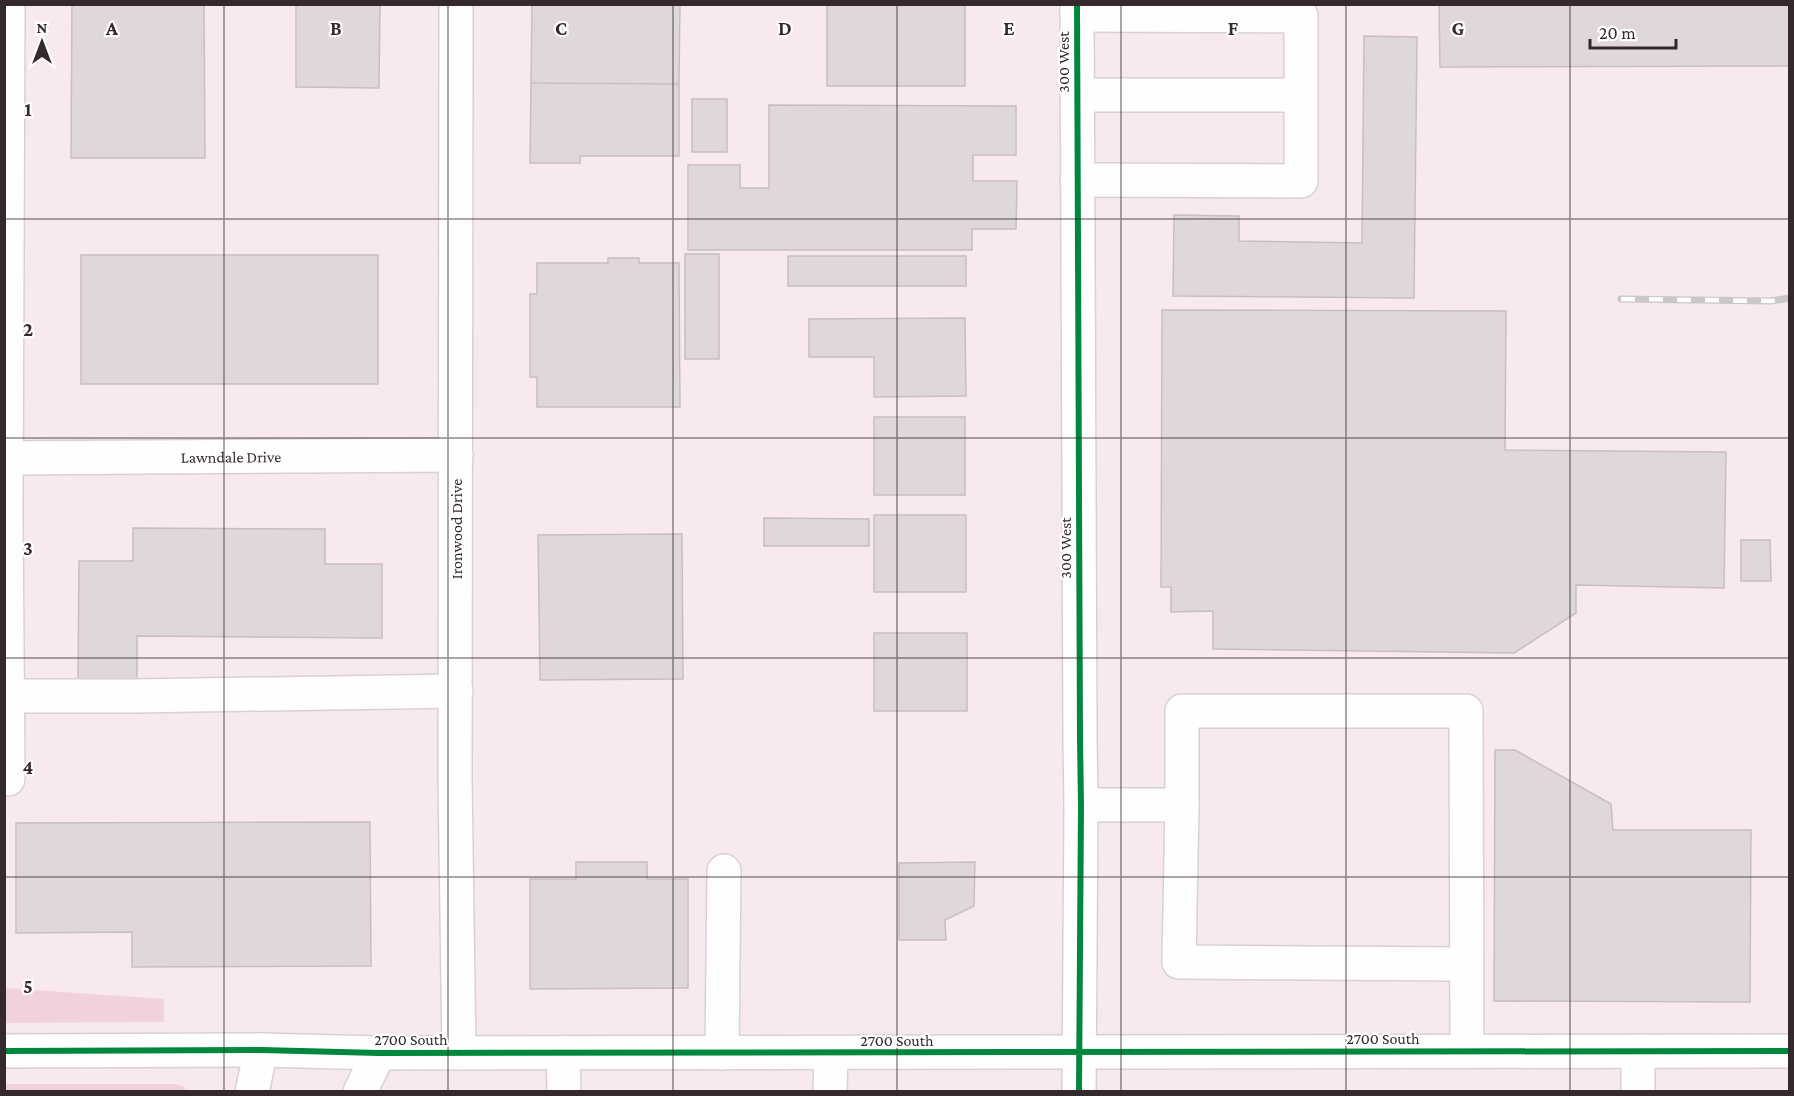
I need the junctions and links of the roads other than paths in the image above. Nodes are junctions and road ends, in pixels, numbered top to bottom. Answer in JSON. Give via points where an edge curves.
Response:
{"nodes":[{"id":1,"x":8,"y":4,"type":"edge"},
{"id":2,"x":456,"y":4,"type":"edge"},
{"id":3,"x":1077,"y":10,"type":"edge"},
{"id":4,"x":1077,"y":94,"type":"junction"},
{"id":5,"x":1301,"y":95,"type":"junction"},
{"id":6,"x":1077,"y":180,"type":"junction"},
{"id":7,"x":456,"y":455,"type":"junction"},
{"id":8,"x":6,"y":458,"type":"junction"},
{"id":9,"x":456,"y":691,"type":"junction"},
{"id":10,"x":6,"y":696,"type":"edge"},
{"id":11,"x":7,"y":766,"type":"dead end"},
{"id":12,"x":1082,"y":805,"type":"junction"},
{"id":13,"x":1182,"y":805,"type":"junction"},
{"id":14,"x":724,"y":871,"type":"dead end"},
{"id":15,"x":1466,"y":964,"type":"junction"},
{"id":16,"x":261,"y":1050,"type":"junction"},
{"id":17,"x":4,"y":1051,"type":"edge"},
{"id":18,"x":1467,"y":1051,"type":"junction"},
{"id":19,"x":1638,"y":1051,"type":"junction"},
{"id":20,"x":1790,"y":1051,"type":"edge"},
{"id":21,"x":379,"y":1053,"type":"junction"},
{"id":22,"x":459,"y":1053,"type":"junction"},
{"id":23,"x":563,"y":1053,"type":"junction"},
{"id":24,"x":722,"y":1053,"type":"junction"},
{"id":25,"x":831,"y":1053,"type":"junction"},
{"id":26,"x":1080,"y":1053,"type":"junction"},
{"id":27,"x":252,"y":1092,"type":"edge"},
{"id":28,"x":360,"y":1092,"type":"edge"},
{"id":29,"x":564,"y":1092,"type":"edge"},
{"id":30,"x":830,"y":1092,"type":"edge"},
{"id":31,"x":1079,"y":1092,"type":"edge"},
{"id":32,"x":1638,"y":1092,"type":"edge"}],
"edges":[{"from":1,"to":8,"type":"street"},
{"from":2,"to":7,"type":"street","name":"Ironwood Drive"},
{"from":3,"to":4,"type":"street","name":"300 West"},
{"from":3,"to":5,"type":"street","via":[[1301,16]]},
{"from":4,"to":5,"type":"street"},
{"from":4,"to":6,"type":"street","name":"300 West"},
{"from":5,"to":6,"type":"street","via":[[1301,181]]},
{"from":6,"to":12,"type":"street","name":"300 West"},
{"from":7,"to":8,"type":"street","name":"Lawndale Drive"},
{"from":7,"to":9,"type":"street","name":"Ironwood Drive"},
{"from":8,"to":10,"type":"street"},
{"from":9,"to":10,"type":"street"},
{"from":9,"to":22,"type":"street","name":"Ironwood Drive"},
{"from":10,"to":11,"type":"street"},
{"from":12,"to":13,"type":"street"},
{"from":12,"to":26,"type":"street","name":"300 West"},
{"from":13,"to":15,"type":"street","via":[[1179,962]]},
{"from":13,"to":15,"type":"street","via":[[1182,711],[1466,711]]},
{"from":14,"to":24,"type":"street"},
{"from":15,"to":18,"type":"street"},
{"from":16,"to":17,"type":"street","name":"2700 South"},
{"from":16,"to":21,"type":"street","name":"2700 South"},
{"from":16,"to":27,"type":"street"},
{"from":18,"to":19,"type":"street","name":"2700 South"},
{"from":18,"to":26,"type":"street","name":"2700 South"},
{"from":19,"to":20,"type":"street","name":"2700 South"},
{"from":19,"to":32,"type":"street"},
{"from":21,"to":22,"type":"street","name":"2700 South"},
{"from":21,"to":28,"type":"street"},
{"from":22,"to":23,"type":"street","name":"2700 South"},
{"from":23,"to":24,"type":"street","name":"2700 South"},
{"from":23,"to":29,"type":"street"},
{"from":24,"to":25,"type":"street","name":"2700 South"},
{"from":25,"to":26,"type":"street","name":"2700 South"},
{"from":25,"to":30,"type":"street"},
{"from":26,"to":31,"type":"street","name":"300 West"}]}
